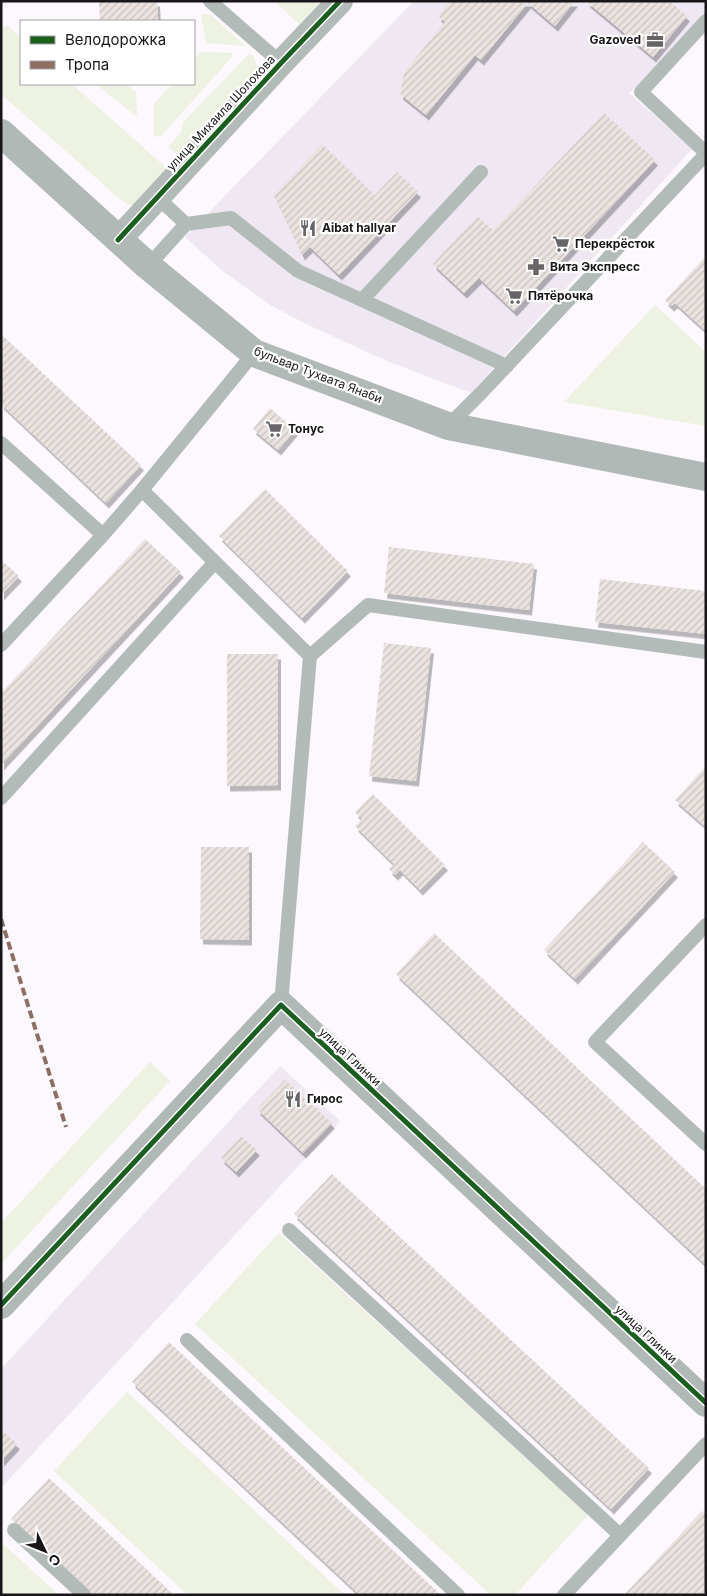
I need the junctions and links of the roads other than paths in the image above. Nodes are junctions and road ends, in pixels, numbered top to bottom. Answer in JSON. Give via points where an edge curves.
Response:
{"nodes":[{"id":1,"x":210,"y":1,"type":"edge"},
{"id":2,"x":340,"y":1,"type":"edge"},
{"id":3,"x":706,"y":21,"type":"edge"},
{"id":4,"x":281,"y":62,"type":"junction"},
{"id":5,"x":1,"y":133,"type":"edge"},
{"id":6,"x":706,"y":153,"type":"edge"},
{"id":7,"x":482,"y":172,"type":"dead end"},
{"id":8,"x":157,"y":197,"type":"junction"},
{"id":9,"x":186,"y":224,"type":"junction"},
{"id":10,"x":118,"y":240,"type":"junction"},
{"id":11,"x":148,"y":266,"type":"junction"},
{"id":12,"x":362,"y":300,"type":"junction"},
{"id":13,"x":254,"y":353,"type":"junction"},
{"id":14,"x":507,"y":366,"type":"junction"},
{"id":15,"x":448,"y":426,"type":"junction"},
{"id":16,"x":1,"y":443,"type":"edge"},
{"id":17,"x":706,"y":477,"type":"edge"},
{"id":18,"x":142,"y":490,"type":"junction"},
{"id":19,"x":103,"y":535,"type":"junction"},
{"id":20,"x":215,"y":562,"type":"junction"},
{"id":21,"x":1,"y":645,"type":"edge"},
{"id":22,"x":706,"y":652,"type":"edge"},
{"id":23,"x":310,"y":656,"type":"junction"},
{"id":24,"x":1,"y":798,"type":"edge"},
{"id":25,"x":706,"y":925,"type":"edge"},
{"id":26,"x":280,"y":1005,"type":"junction"},
{"id":27,"x":706,"y":1144,"type":"edge"},
{"id":28,"x":289,"y":1230,"type":"dead end"},
{"id":29,"x":1,"y":1305,"type":"edge"},
{"id":30,"x":187,"y":1340,"type":"dead end"},
{"id":31,"x":706,"y":1403,"type":"edge"},
{"id":32,"x":706,"y":1444,"type":"edge"},
{"id":33,"x":14,"y":1530,"type":"dead end"},
{"id":34,"x":620,"y":1535,"type":"junction"},
{"id":35,"x":84,"y":1595,"type":"edge"},
{"id":36,"x":458,"y":1595,"type":"edge"},
{"id":37,"x":564,"y":1595,"type":"edge"}],
"edges":[{"from":1,"to":4,"type":"lane"},
{"from":2,"to":4,"type":"street","name":"улица Михаила Шолохова"},
{"from":3,"to":6,"type":"lane","via":[[641,92]]},
{"from":4,"to":8,"type":"street","name":"улица Михаила Шолохова"},
{"from":5,"to":10,"type":"street","name":"бульвар Тухвата Янаби"},
{"from":6,"to":14,"type":"lane"},
{"from":7,"to":12,"type":"lane"},
{"from":8,"to":9,"type":"lane"},
{"from":8,"to":10,"type":"street","name":"улица Михаила Шолохова"},
{"from":9,"to":11,"type":"lane"},
{"from":9,"to":12,"type":"lane","via":[[231,218],[298,271]]},
{"from":10,"to":11,"type":"street","name":"бульвар Тухвата Янаби"},
{"from":11,"to":13,"type":"street","name":"бульвар Тухвата Янаби"},
{"from":12,"to":14,"type":"lane"},
{"from":13,"to":15,"type":"street","name":"бульвар Тухвата Янаби"},
{"from":13,"to":18,"type":"lane"},
{"from":14,"to":15,"type":"lane"},
{"from":15,"to":17,"type":"street","name":"бульвар Тухвата Янаби"},
{"from":16,"to":19,"type":"lane"},
{"from":18,"to":19,"type":"lane"},
{"from":18,"to":20,"type":"lane"},
{"from":19,"to":21,"type":"lane"},
{"from":20,"to":23,"type":"lane"},
{"from":20,"to":24,"type":"lane"},
{"from":22,"to":23,"type":"lane","via":[[368,605]]},
{"from":23,"to":26,"type":"lane"},
{"from":25,"to":27,"type":"lane","via":[[595,1042]]},
{"from":26,"to":29,"type":"street"},
{"from":26,"to":31,"type":"street","name":"улица Глинки"},
{"from":28,"to":34,"type":"lane"},
{"from":30,"to":36,"type":"lane"},
{"from":32,"to":34,"type":"lane"},
{"from":33,"to":35,"type":"lane"},
{"from":34,"to":37,"type":"lane"}]}
